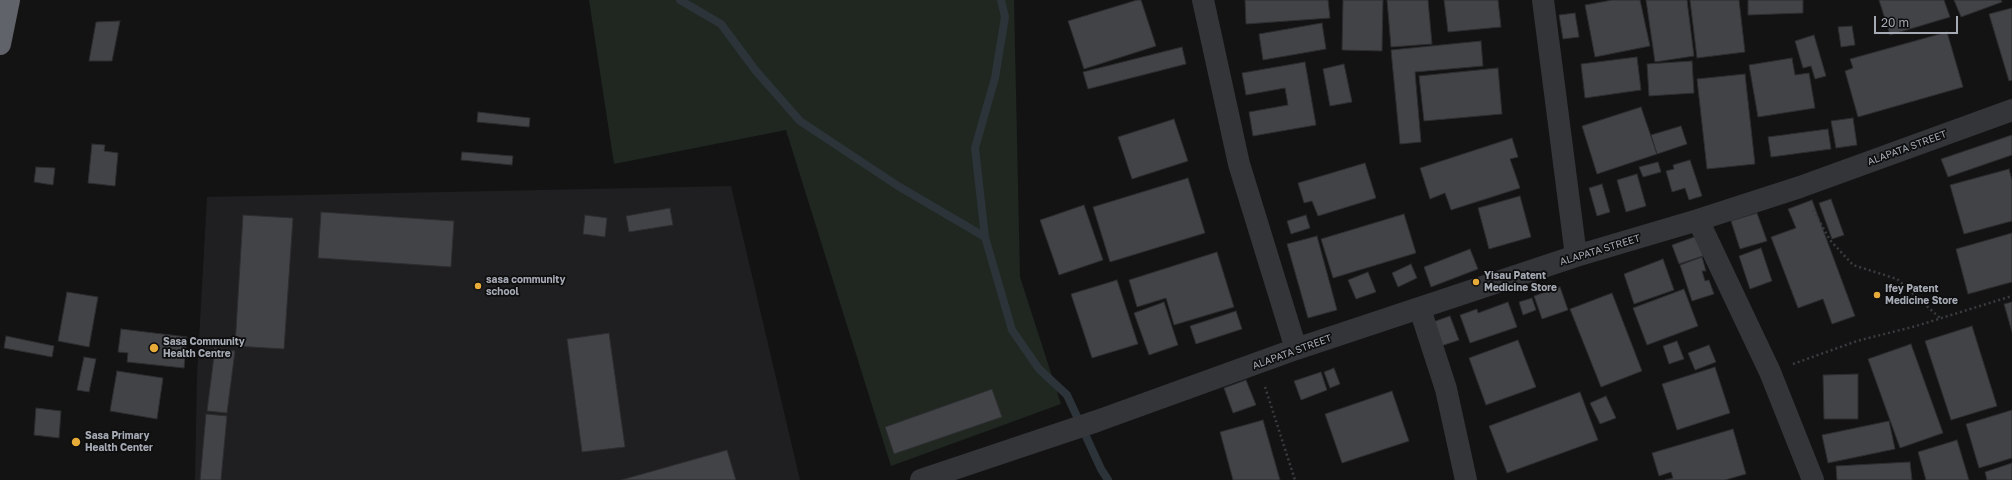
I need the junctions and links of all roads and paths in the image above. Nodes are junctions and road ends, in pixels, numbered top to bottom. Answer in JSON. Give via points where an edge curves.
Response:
{"nodes":[{"id":1,"x":9,"y":0,"type":"edge"},
{"id":2,"x":1203,"y":0,"type":"edge"},
{"id":3,"x":1543,"y":0,"type":"edge"},
{"id":4,"x":0,"y":44,"type":"edge"},
{"id":5,"x":2012,"y":110,"type":"edge"},
{"id":6,"x":1800,"y":187,"type":"junction"},
{"id":7,"x":1698,"y":220,"type":"junction"},
{"id":8,"x":1576,"y":256,"type":"junction"},
{"id":9,"x":2012,"y":296,"type":"edge"},
{"id":10,"x":1420,"y":309,"type":"junction"},
{"id":11,"x":1940,"y":318,"type":"junction"},
{"id":12,"x":1296,"y":349,"type":"junction"},
{"id":13,"x":1258,"y":364,"type":"junction"},
{"id":14,"x":1770,"y":372,"type":"junction"},
{"id":15,"x":921,"y":480,"type":"edge"},
{"id":16,"x":1295,"y":480,"type":"edge"},
{"id":17,"x":1466,"y":480,"type":"edge"},
{"id":18,"x":1813,"y":480,"type":"edge"}],
"edges":[{"from":1,"to":4,"type":"highway"},
{"from":2,"to":12,"type":"street","via":[[1238,164]]},
{"from":3,"to":8,"type":"street"},
{"from":5,"to":6,"type":"street","name":"ALAPATA STREET"},
{"from":6,"to":7,"type":"street","name":"ALAPATA STREET"},
{"from":6,"to":11,"type":"path","via":[[1830,240],[1853,266],[1897,279]]},
{"from":7,"to":8,"type":"street","name":"ALAPATA STREET"},
{"from":7,"to":14,"type":"street"},
{"from":8,"to":10,"type":"street","name":"ALAPATA STREET"},
{"from":9,"to":11,"type":"path"},
{"from":10,"to":12,"type":"street","name":"ALAPATA STREET"},
{"from":10,"to":17,"type":"street","via":[[1446,389]]},
{"from":11,"to":14,"type":"path","via":[[1857,341]]},
{"from":12,"to":13,"type":"street","name":"ALAPATA STREET"},
{"from":13,"to":15,"type":"street","name":"ALAPATA STREET"},
{"from":13,"to":16,"type":"path"},
{"from":14,"to":18,"type":"street"}]}
